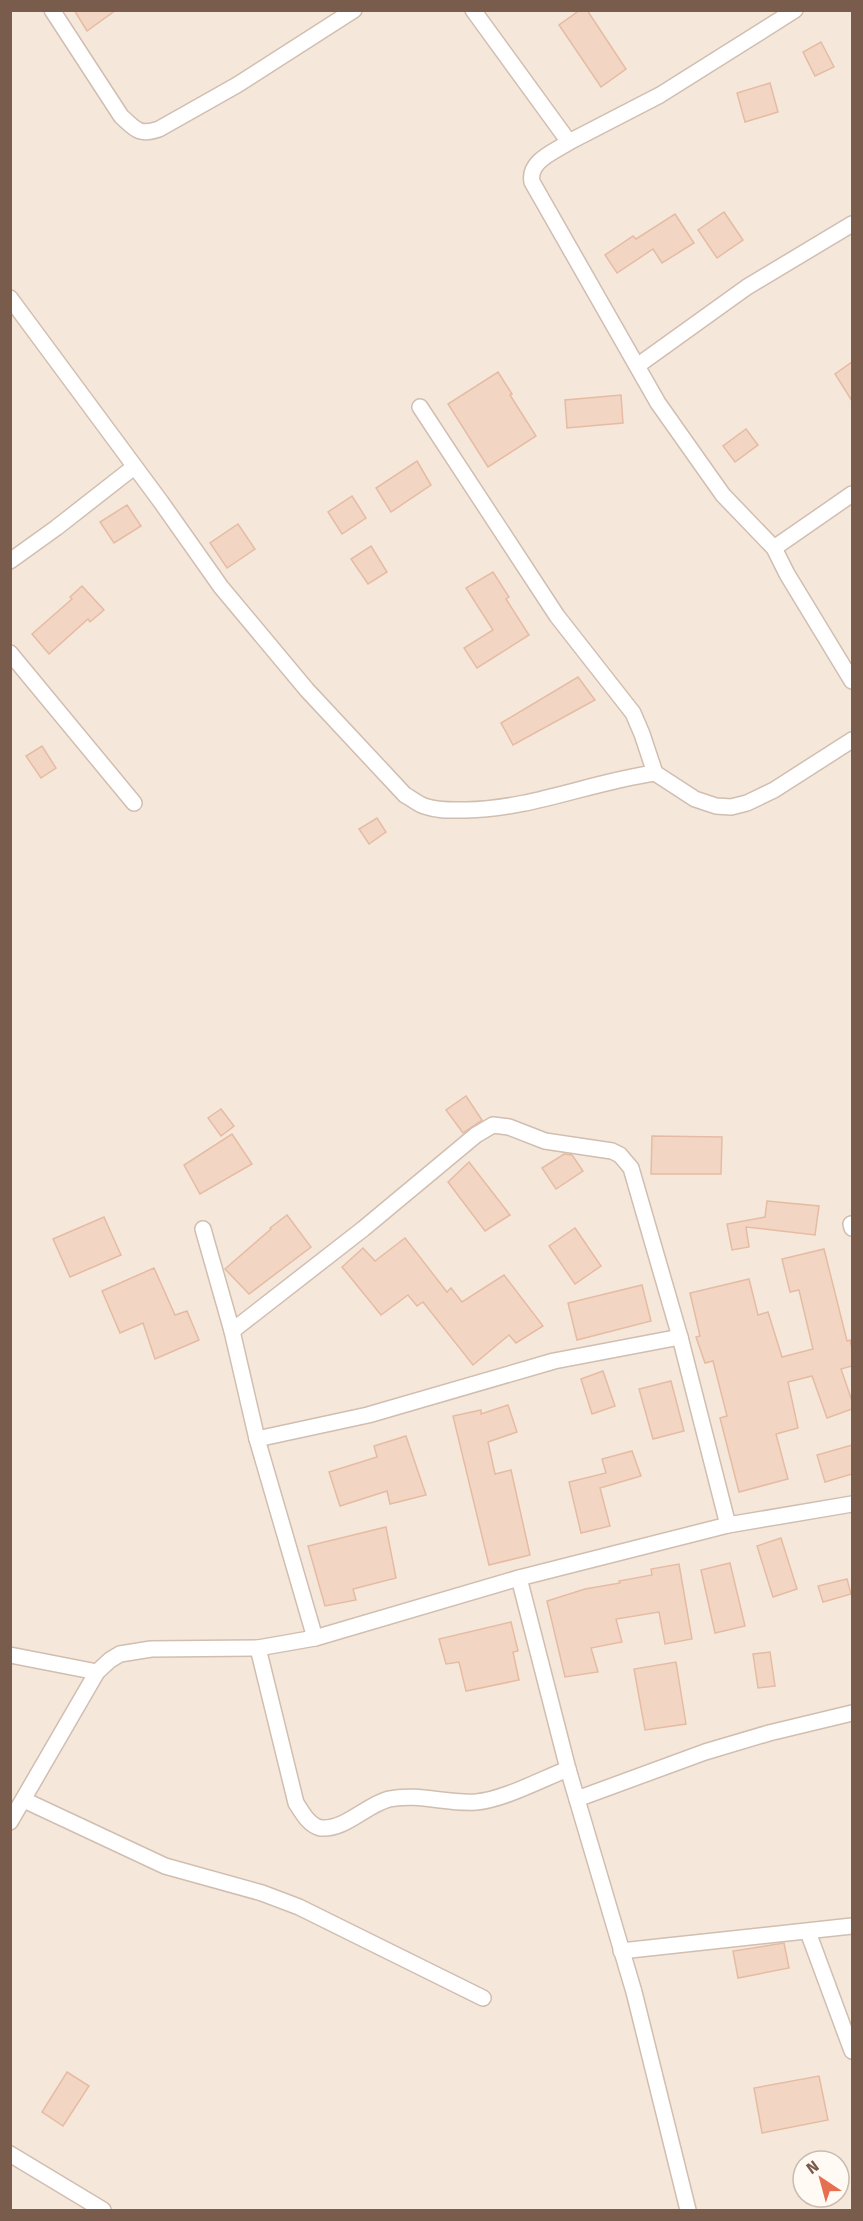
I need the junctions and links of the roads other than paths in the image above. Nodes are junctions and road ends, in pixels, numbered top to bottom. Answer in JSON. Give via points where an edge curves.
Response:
{"nodes":[{"id":1,"x":52,"y":10,"type":"edge"},
{"id":2,"x":354,"y":10,"type":"edge"},
{"id":3,"x":473,"y":10,"type":"edge"},
{"id":4,"x":795,"y":10,"type":"edge"},
{"id":5,"x":569,"y":142,"type":"junction"},
{"id":6,"x":852,"y":224,"type":"edge"},
{"id":7,"x":10,"y":298,"type":"edge"},
{"id":8,"x":637,"y":366,"type":"junction"},
{"id":9,"x":420,"y":407,"type":"dead end"},
{"id":10,"x":134,"y":466,"type":"junction"},
{"id":11,"x":852,"y":494,"type":"edge"},
{"id":12,"x":774,"y":548,"type":"junction"},
{"id":13,"x":10,"y":561,"type":"edge"},
{"id":14,"x":10,"y":653,"type":"edge"},
{"id":15,"x":852,"y":681,"type":"edge"},
{"id":16,"x":852,"y":740,"type":"edge"},
{"id":17,"x":655,"y":773,"type":"junction"},
{"id":18,"x":134,"y":803,"type":"dead end"},
{"id":19,"x":203,"y":1229,"type":"dead end"},
{"id":20,"x":232,"y":1331,"type":"junction"},
{"id":21,"x":680,"y":1337,"type":"junction"},
{"id":22,"x":257,"y":1439,"type":"junction"},
{"id":23,"x":852,"y":1504,"type":"edge"},
{"id":24,"x":728,"y":1525,"type":"junction"},
{"id":25,"x":519,"y":1578,"type":"junction"},
{"id":26,"x":315,"y":1638,"type":"junction"},
{"id":27,"x":258,"y":1648,"type":"junction"},
{"id":28,"x":10,"y":1655,"type":"edge"},
{"id":29,"x":97,"y":1672,"type":"junction"},
{"id":30,"x":852,"y":1713,"type":"edge"},
{"id":31,"x":568,"y":1769,"type":"junction"},
{"id":32,"x":577,"y":1799,"type":"junction"},
{"id":33,"x":24,"y":1800,"type":"junction"},
{"id":34,"x":10,"y":1822,"type":"edge"},
{"id":35,"x":852,"y":1926,"type":"edge"},
{"id":36,"x":808,"y":1932,"type":"junction"},
{"id":37,"x":621,"y":1951,"type":"junction"},
{"id":38,"x":483,"y":1998,"type":"dead end"},
{"id":39,"x":852,"y":2051,"type":"edge"},
{"id":40,"x":10,"y":2154,"type":"edge"},
{"id":41,"x":100,"y":2210,"type":"edge"},
{"id":42,"x":688,"y":2211,"type":"edge"}],
"edges":[{"from":1,"to":2,"type":"street","via":[[121,116],[147,134],[237,85]]},
{"from":3,"to":5,"type":"street"},
{"from":4,"to":5,"type":"street","via":[[660,94]]},
{"from":5,"to":8,"type":"street","via":[[534,165],[532,182]]},
{"from":6,"to":8,"type":"street","via":[[747,287]]},
{"from":7,"to":10,"type":"street"},
{"from":8,"to":12,"type":"street","via":[[658,403],[723,495]]},
{"from":9,"to":17,"type":"street","via":[[557,615],[633,713]]},
{"from":10,"to":13,"type":"street"},
{"from":10,"to":17,"type":"street","via":[[262,638],[405,795],[423,806],[442,810],[494,809]]},
{"from":11,"to":12,"type":"street"},
{"from":12,"to":15,"type":"street"},
{"from":14,"to":18,"type":"street"},
{"from":16,"to":17,"type":"street","via":[[774,790],[731,807],[694,799]]},
{"from":19,"to":20,"type":"street"},
{"from":20,"to":21,"type":"street","via":[[493,1125],[545,1141],[620,1155],[631,1168]]},
{"from":20,"to":22,"type":"street"},
{"from":21,"to":22,"type":"street","via":[[554,1361],[390,1409]]},
{"from":21,"to":24,"type":"street"},
{"from":22,"to":26,"type":"street"},
{"from":23,"to":24,"type":"street"},
{"from":24,"to":25,"type":"street"},
{"from":25,"to":26,"type":"street"},
{"from":25,"to":31,"type":"street"},
{"from":26,"to":27,"type":"street"},
{"from":27,"to":29,"type":"street","via":[[151,1649],[120,1654]]},
{"from":27,"to":31,"type":"street","via":[[296,1803],[318,1828],[333,1827],[386,1800],[406,1796],[489,1800]]},
{"from":28,"to":29,"type":"street"},
{"from":29,"to":33,"type":"street"},
{"from":30,"to":32,"type":"street","via":[[705,1752]]},
{"from":31,"to":32,"type":"street"},
{"from":32,"to":37,"type":"street"},
{"from":33,"to":34,"type":"street"},
{"from":33,"to":38,"type":"street","via":[[165,1866],[299,1907]]},
{"from":35,"to":36,"type":"street"},
{"from":36,"to":37,"type":"street"},
{"from":36,"to":39,"type":"street"},
{"from":37,"to":42,"type":"street"},
{"from":40,"to":41,"type":"street"}]}
